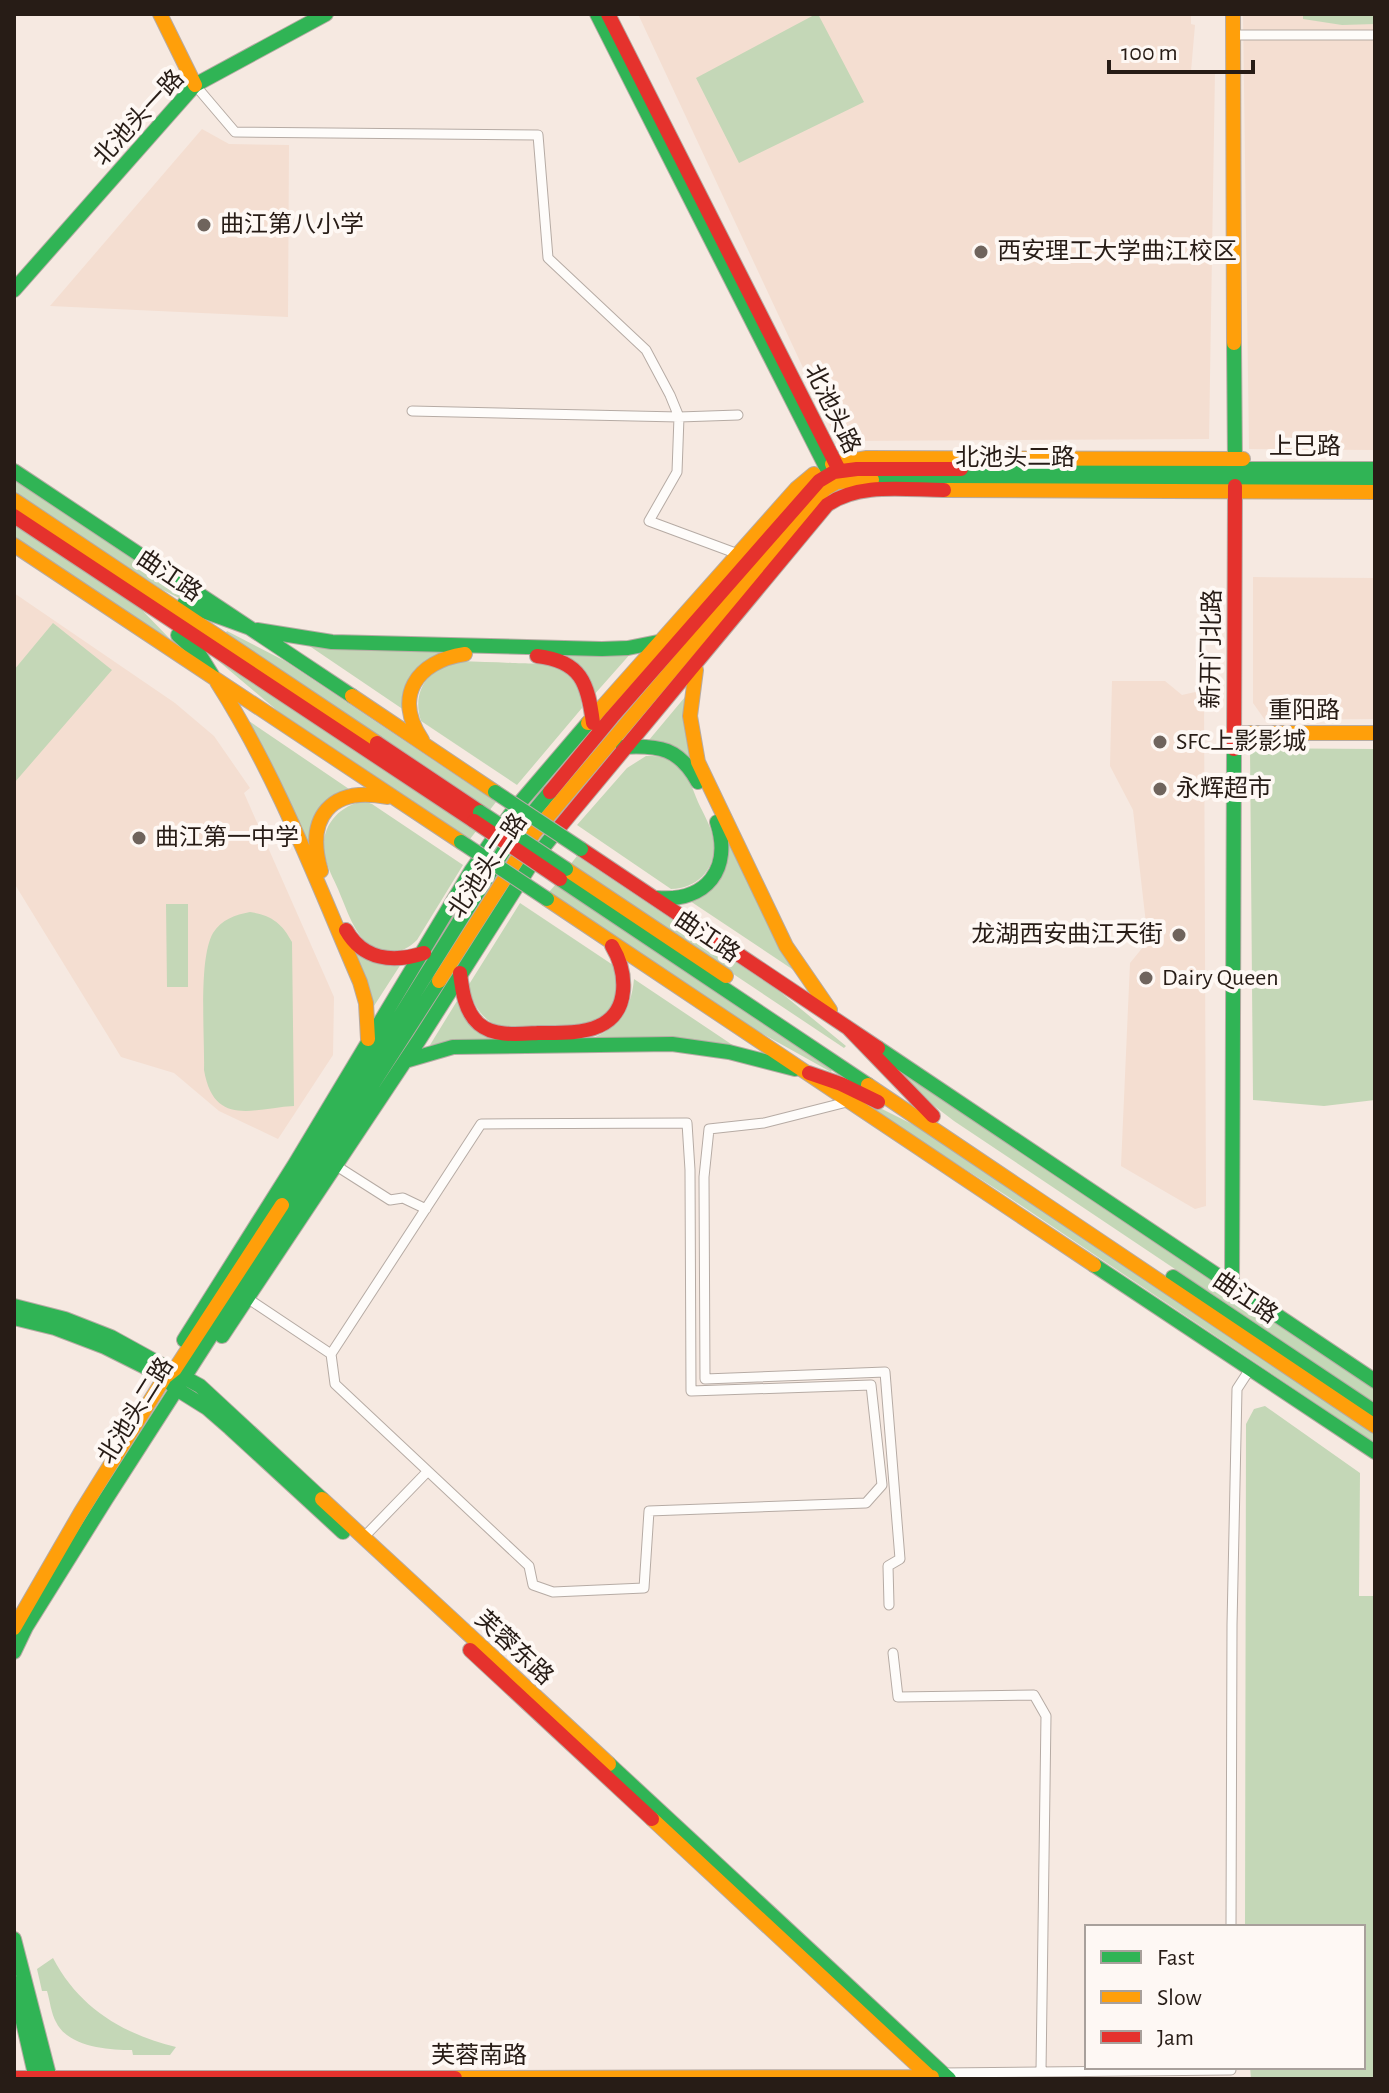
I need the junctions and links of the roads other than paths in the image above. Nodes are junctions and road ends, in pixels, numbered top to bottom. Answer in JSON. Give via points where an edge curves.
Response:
{"nodes":[{"id":1,"x":160,"y":14,"type":"edge"},
{"id":2,"x":326,"y":14,"type":"edge"},
{"id":3,"x":597,"y":14,"type":"edge"},
{"id":4,"x":608,"y":14,"type":"edge"},
{"id":5,"x":1233,"y":14,"type":"edge"},
{"id":6,"x":1233,"y":35,"type":"junction"},
{"id":7,"x":1375,"y":35,"type":"edge"},
{"id":8,"x":195,"y":85,"type":"junction"},
{"id":9,"x":14,"y":290,"type":"edge"},
{"id":10,"x":412,"y":411,"type":"dead end"},
{"id":11,"x":738,"y":415,"type":"dead end"},
{"id":12,"x":679,"y":417,"type":"junction"},
{"id":13,"x":1375,"y":460,"type":"edge"},
{"id":14,"x":1375,"y":469,"type":"edge"},
{"id":15,"x":14,"y":471,"type":"edge"},
{"id":16,"x":835,"y":475,"type":"junction"},
{"id":17,"x":1235,"y":475,"type":"junction"},
{"id":18,"x":1375,"y":481,"type":"edge"},
{"id":19,"x":1375,"y":492,"type":"edge"},
{"id":20,"x":14,"y":500,"type":"edge"},
{"id":21,"x":14,"y":516,"type":"edge"},
{"id":22,"x":14,"y":545,"type":"edge"},
{"id":23,"x":739,"y":554,"type":"junction"},
{"id":24,"x":145,"y":595,"type":"junction"},
{"id":25,"x":694,"y":623,"type":"junction"},
{"id":26,"x":710,"y":627,"type":"junction"},
{"id":27,"x":250,"y":628,"type":"junction"},
{"id":28,"x":657,"y":642,"type":"junction"},
{"id":29,"x":698,"y":663,"type":"junction"},
{"id":30,"x":212,"y":675,"type":"junction"},
{"id":31,"x":593,"y":717,"type":"junction"},
{"id":32,"x":1233,"y":733,"type":"junction"},
{"id":33,"x":1375,"y":733,"type":"edge"},
{"id":34,"x":628,"y":746,"type":"junction"},
{"id":35,"x":592,"y":753,"type":"junction"},
{"id":36,"x":437,"y":754,"type":"junction"},
{"id":37,"x":402,"y":802,"type":"junction"},
{"id":38,"x":648,"y":895,"type":"junction"},
{"id":39,"x":600,"y":935,"type":"junction"},
{"id":40,"x":448,"y":938,"type":"junction"},
{"id":41,"x":463,"y":942,"type":"junction"},
{"id":42,"x":420,"y":955,"type":"junction"},
{"id":43,"x":460,"y":975,"type":"junction"},
{"id":44,"x":847,"y":1027,"type":"junction"},
{"id":45,"x":368,"y":1040,"type":"junction"},
{"id":46,"x":405,"y":1061,"type":"junction"},
{"id":47,"x":809,"y":1073,"type":"junction"},
{"id":48,"x":375,"y":1082,"type":"junction"},
{"id":49,"x":356,"y":1085,"type":"junction"},
{"id":50,"x":851,"y":1101,"type":"junction"},
{"id":51,"x":933,"y":1122,"type":"junction"},
{"id":52,"x":335,"y":1165,"type":"junction"},
{"id":53,"x":426,"y":1209,"type":"junction"},
{"id":54,"x":1232,"y":1285,"type":"junction"},
{"id":55,"x":247,"y":1298,"type":"junction"},
{"id":56,"x":14,"y":1306,"type":"edge"},
{"id":57,"x":14,"y":1318,"type":"edge"},
{"id":58,"x":331,"y":1354,"type":"junction"},
{"id":59,"x":1250,"y":1369,"type":"junction"},
{"id":60,"x":179,"y":1372,"type":"junction"},
{"id":61,"x":1373,"y":1376,"type":"edge"},
{"id":62,"x":1375,"y":1412,"type":"edge"},
{"id":63,"x":1375,"y":1426,"type":"edge"},
{"id":64,"x":1375,"y":1452,"type":"edge"},
{"id":65,"x":427,"y":1472,"type":"junction"},
{"id":66,"x":363,"y":1538,"type":"junction"},
{"id":67,"x":889,"y":1605,"type":"dead end"},
{"id":68,"x":14,"y":1628,"type":"edge"},
{"id":69,"x":14,"y":1652,"type":"edge"},
{"id":70,"x":893,"y":1653,"type":"dead end"},
{"id":71,"x":1231,"y":1925,"type":"edge"},
{"id":72,"x":14,"y":1939,"type":"edge"},
{"id":73,"x":14,"y":1983,"type":"edge"},
{"id":74,"x":14,"y":2070,"type":"edge"},
{"id":75,"x":41,"y":2070,"type":"junction"},
{"id":76,"x":1041,"y":2071,"type":"junction"},
{"id":77,"x":1231,"y":2072,"type":"edge"},
{"id":78,"x":586,"y":2075,"type":"edge"},
{"id":79,"x":935,"y":2076,"type":"edge"},
{"id":80,"x":14,"y":2078,"type":"edge"}],
"edges":[{"from":1,"to":8,"type":"main road"},
{"from":2,"to":8,"type":"main road","name":"北池头一路"},
{"from":3,"to":16,"type":"main road","name":"北池头路"},
{"from":4,"to":16,"type":"main road","name":"北池头路"},
{"from":5,"to":6,"type":"main road","name":"新开门北路"},
{"from":6,"to":7,"type":"street"},
{"from":6,"to":17,"type":"main road","name":"新开门北路"},
{"from":8,"to":9,"type":"main road","name":"北池头一路"},
{"from":8,"to":12,"type":"street","via":[[235,132],[538,135],[548,258],[646,350]]},
{"from":10,"to":12,"type":"street"},
{"from":11,"to":12,"type":"street"},
{"from":12,"to":23,"type":"street","via":[[677,472],[649,521]]},
{"from":13,"to":17,"type":"main road"},
{"from":14,"to":17,"type":"main road","name":"上巳路"},
{"from":15,"to":27,"type":"main road","name":"曲江路"},
{"from":16,"to":17,"type":"main road","name":"北池头二路"},
{"from":16,"to":17,"type":"main road","via":[[878,490]]},
{"from":16,"to":23,"type":"main road","via":[[796,489]]},
{"from":16,"to":25,"type":"main road","name":"北池头二路","via":[[810,489]]},
{"from":16,"to":26,"type":"main road","name":"北池头二路"},
{"from":16,"to":29,"type":"main road","via":[[827,505]]},
{"from":17,"to":18,"type":"main road","name":"上巳路"},
{"from":17,"to":19,"type":"main road"},
{"from":17,"to":32,"type":"main road","name":"新开门北路"},
{"from":20,"to":24,"type":"main road","name":"曲江路"},
{"from":21,"to":24,"type":"main road","name":"曲江路"},
{"from":22,"to":30,"type":"main road"},
{"from":23,"to":28,"type":"main road"},
{"from":24,"to":27,"type":"main road"},
{"from":24,"to":30,"type":"main road"},
{"from":24,"to":51,"type":"main road","name":"曲江路","bridge":true},
{"from":25,"to":28,"type":"main road"},
{"from":25,"to":35,"type":"main road","name":"北池头二路"},
{"from":26,"to":29,"type":"main road"},
{"from":26,"to":35,"type":"main road","name":"北池头二路"},
{"from":27,"to":28,"type":"main road","via":[[316,641],[369,643],[602,649]]},
{"from":27,"to":36,"type":"main road","name":"曲江路"},
{"from":28,"to":31,"type":"main road"},
{"from":29,"to":34,"type":"main road"},
{"from":29,"to":44,"type":"main road","via":[[690,717],[698,762],[786,946]]},
{"from":30,"to":37,"type":"main road"},
{"from":30,"to":45,"type":"main road","via":[[267,768],[360,982]]},
{"from":31,"to":35,"type":"main road"},
{"from":31,"to":36,"type":"main road","via":[[584,680],[563,661],[546,656],[442,656],[417,676],[409,699],[417,734]]},
{"from":31,"to":42,"type":"main road","via":[[512,812]]},
{"from":32,"to":33,"type":"main road","name":"重阳路"},
{"from":32,"to":54,"type":"main road","name":"新开门北路"},
{"from":34,"to":35,"type":"main road"},
{"from":34,"to":38,"type":"main road","via":[[665,748],[684,759],[723,840],[719,869],[707,886],[674,899]]},
{"from":34,"to":43,"type":"main road","via":[[535,858]]},
{"from":35,"to":40,"type":"main road","name":"北池头二路","via":[[511,839]]},
{"from":35,"to":41,"type":"main road","name":"北池头二路"},
{"from":36,"to":38,"type":"main road","name":"曲江路","bridge":true},
{"from":37,"to":39,"type":"main road","bridge":true},
{"from":37,"to":42,"type":"main road","via":[[364,792],[335,801],[318,823],[315,851],[353,942],[380,959]]},
{"from":38,"to":44,"type":"main road","name":"曲江路"},
{"from":39,"to":43,"type":"main road","via":[[620,959],[624,986],[613,1015],[592,1028],[491,1031],[471,1014]]},
{"from":39,"to":47,"type":"main road"},
{"from":40,"to":42,"type":"main road"},
{"from":40,"to":49,"type":"main road","name":"北池头二路"},
{"from":41,"to":43,"type":"main road"},
{"from":41,"to":48,"type":"main road","name":"北池头二路"},
{"from":42,"to":45,"type":"main road"},
{"from":43,"to":46,"type":"main road"},
{"from":44,"to":51,"type":"main road"},
{"from":44,"to":54,"type":"main road","name":"曲江路"},
{"from":45,"to":49,"type":"main road"},
{"from":45,"to":60,"type":"main road","via":[[185,1337]]},
{"from":46,"to":47,"type":"main road","via":[[453,1047],[672,1044]]},
{"from":46,"to":48,"type":"main road"},
{"from":46,"to":52,"type":"main road"},
{"from":47,"to":50,"type":"main road"},
{"from":47,"to":51,"type":"main road"},
{"from":48,"to":60,"type":"main road","name":"北池头二路"},
{"from":49,"to":60,"type":"main road","name":"北池头二路"},
{"from":50,"to":59,"type":"main road"},
{"from":50,"to":67,"type":"street","via":[[764,1123],[709,1129],[704,1177],[705,1379],[885,1372],[900,1559],[888,1566]]},
{"from":51,"to":62,"type":"main road","name":"曲江路"},
{"from":51,"to":63,"type":"main road","name":"曲江路"},
{"from":52,"to":53,"type":"street","via":[[390,1200],[403,1198]]},
{"from":52,"to":55,"type":"main road"},
{"from":53,"to":58,"type":"street"},
{"from":53,"to":65,"type":"street","via":[[481,1124],[687,1123],[691,1391],[871,1385],[882,1485],[866,1503],[649,1511],[644,1588],[553,1592],[533,1585],[529,1566]]},
{"from":54,"to":61,"type":"main road","name":"曲江路"},
{"from":55,"to":58,"type":"street"},
{"from":55,"to":60,"type":"main road","via":[[210,1354]]},
{"from":56,"to":60,"type":"main road","name":"芙蓉东路","via":[[89,1327]]},
{"from":57,"to":60,"type":"main road","name":"芙蓉东路"},
{"from":58,"to":65,"type":"street","via":[[335,1384]]},
{"from":59,"to":64,"type":"main road"},
{"from":59,"to":71,"type":"street","via":[[1237,1389]]},
{"from":60,"to":66,"type":"main road","name":"芙蓉东路","via":[[236,1417]]},
{"from":60,"to":68,"type":"main road","name":"北池头二路","via":[[81,1512]]},
{"from":60,"to":69,"type":"main road","name":"北池头二路"},
{"from":60,"to":79,"type":"main road","name":"芙蓉东路","via":[[207,1408]]},
{"from":65,"to":66,"type":"street"},
{"from":66,"to":79,"type":"main road","name":"芙蓉东路"},
{"from":70,"to":76,"type":"street","via":[[898,1697],[1034,1695],[1046,1716]]},
{"from":72,"to":75,"type":"main road"},
{"from":73,"to":75,"type":"main road"},
{"from":74,"to":75,"type":"main road","name":"芙蓉南路"},
{"from":75,"to":78,"type":"main road","name":"芙蓉南路"},
{"from":76,"to":77,"type":"street","name":"芙蓉南路"},
{"from":76,"to":79,"type":"street","name":"芙蓉南路"},
{"from":78,"to":79,"type":"main road","name":"芙蓉南路"},
{"from":78,"to":80,"type":"main road","name":"芙蓉南路"}]}
